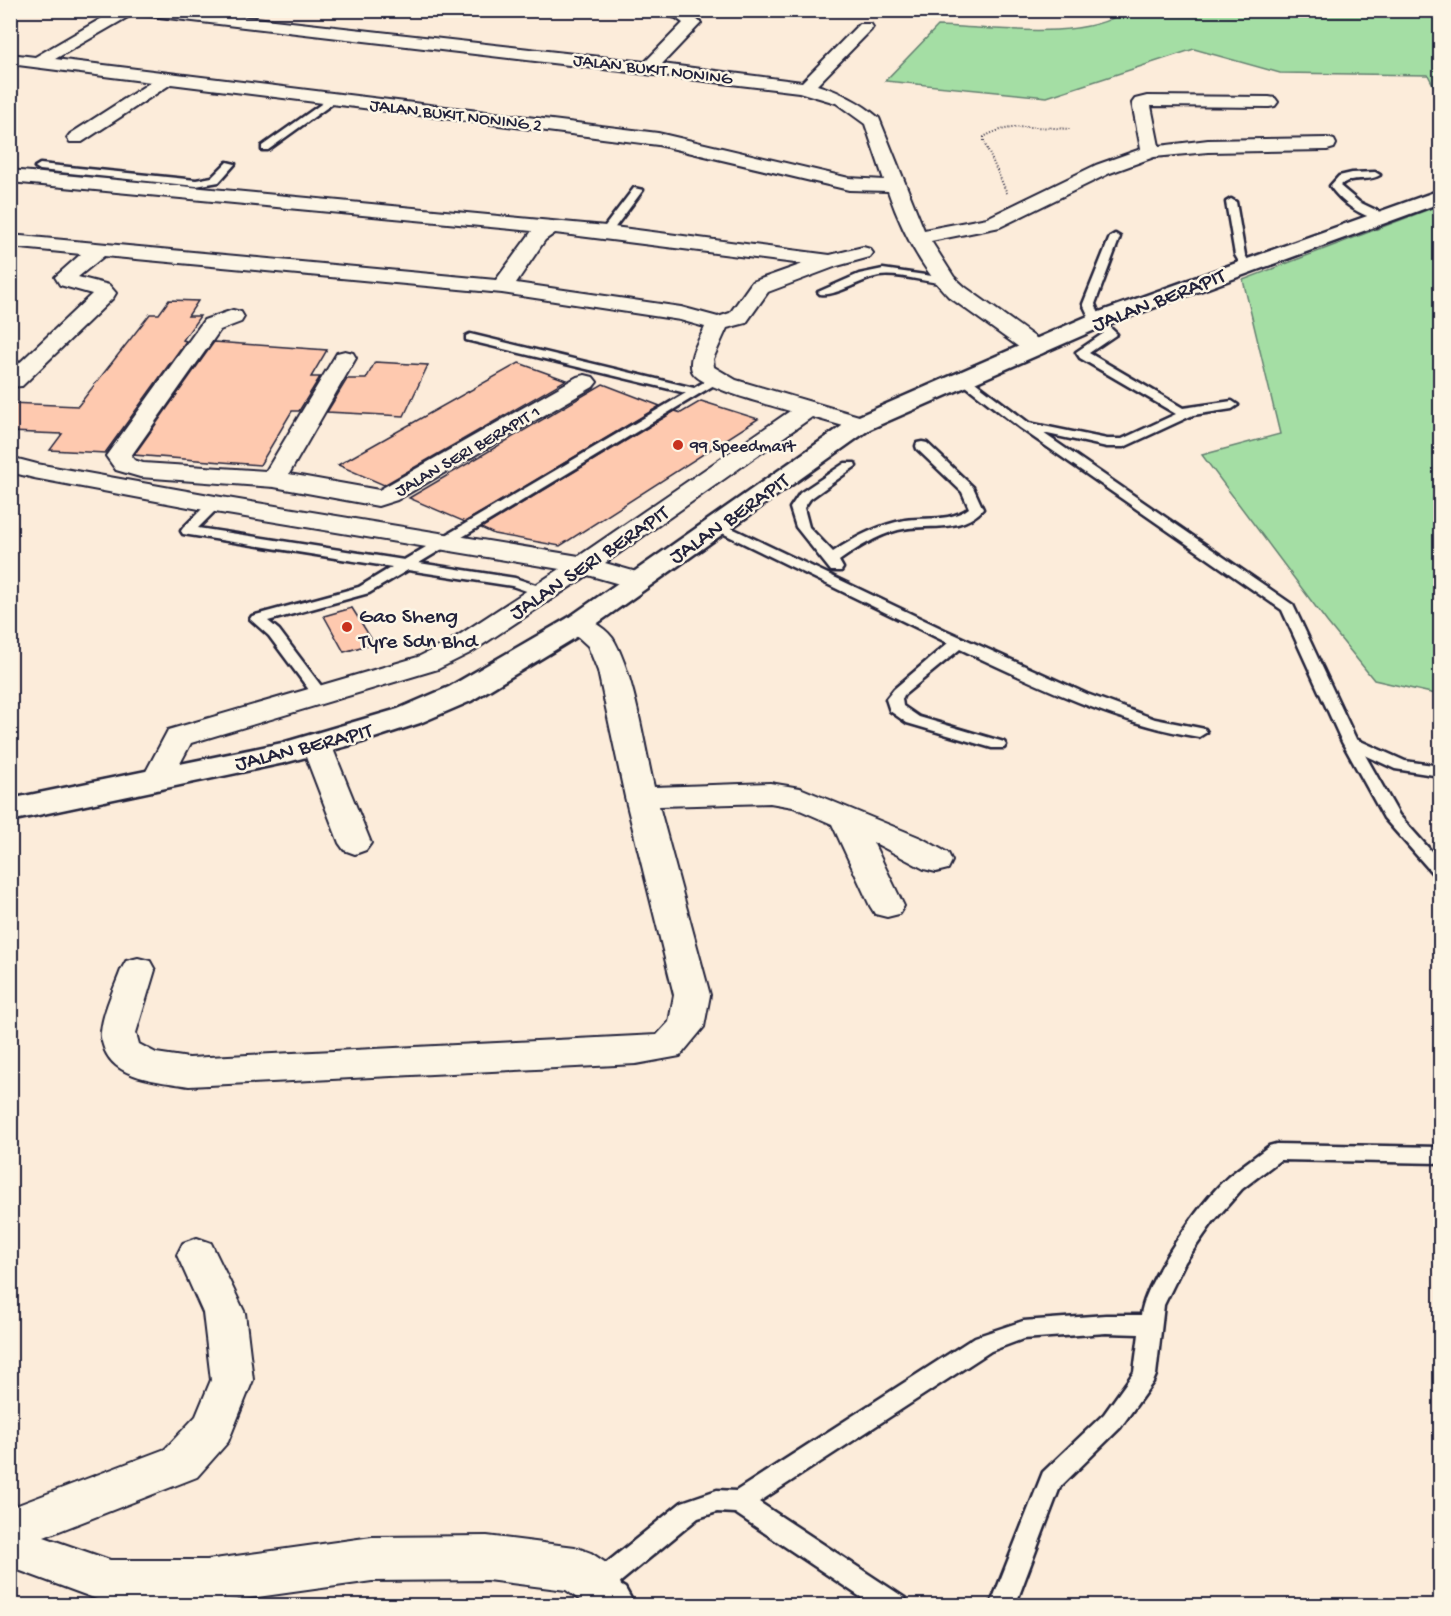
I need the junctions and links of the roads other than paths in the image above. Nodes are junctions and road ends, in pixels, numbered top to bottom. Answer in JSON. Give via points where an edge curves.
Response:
{"nodes":[{"id":1,"x":128,"y":10,"type":"edge"},
{"id":2,"x":138,"y":10,"type":"edge"},
{"id":3,"x":663,"y":10,"type":"edge"},
{"id":4,"x":865,"y":27,"type":"dead end"},
{"id":5,"x":10,"y":59,"type":"edge"},
{"id":6,"x":38,"y":62,"type":"junction"},
{"id":7,"x":649,"y":67,"type":"junction"},
{"id":8,"x":167,"y":79,"type":"junction"},
{"id":9,"x":804,"y":88,"type":"junction"},
{"id":10,"x":334,"y":99,"type":"junction"},
{"id":11,"x":1269,"y":102,"type":"dead end"},
{"id":12,"x":1268,"y":134,"type":"dead end"},
{"id":13,"x":76,"y":138,"type":"dead end"},
{"id":14,"x":1327,"y":144,"type":"dead end"},
{"id":15,"x":1149,"y":147,"type":"junction"},
{"id":16,"x":265,"y":148,"type":"dead end"},
{"id":17,"x":230,"y":164,"type":"dead end"},
{"id":18,"x":40,"y":167,"type":"dead end"},
{"id":19,"x":1374,"y":175,"type":"dead end"},
{"id":20,"x":10,"y":176,"type":"edge"},
{"id":21,"x":133,"y":182,"type":"junction"},
{"id":22,"x":898,"y":186,"type":"junction"},
{"id":23,"x":638,"y":190,"type":"dead end"},
{"id":24,"x":1440,"y":196,"type":"edge"},
{"id":25,"x":1231,"y":202,"type":"dead end"},
{"id":26,"x":1380,"y":216,"type":"junction"},
{"id":27,"x":550,"y":227,"type":"junction"},
{"id":28,"x":606,"y":232,"type":"junction"},
{"id":29,"x":919,"y":237,"type":"junction"},
{"id":30,"x":1115,"y":237,"type":"dead end"},
{"id":31,"x":10,"y":241,"type":"edge"},
{"id":32,"x":101,"y":248,"type":"junction"},
{"id":33,"x":863,"y":253,"type":"dead end"},
{"id":34,"x":830,"y":261,"type":"junction"},
{"id":35,"x":1246,"y":264,"type":"junction"},
{"id":36,"x":946,"y":281,"type":"junction"},
{"id":37,"x":502,"y":287,"type":"junction"},
{"id":38,"x":824,"y":292,"type":"dead end"},
{"id":39,"x":233,"y":317,"type":"dead end"},
{"id":40,"x":1096,"y":321,"type":"junction"},
{"id":41,"x":718,"y":324,"type":"junction"},
{"id":42,"x":470,"y":338,"type":"dead end"},
{"id":43,"x":1035,"y":348,"type":"junction"},
{"id":44,"x":345,"y":358,"type":"dead end"},
{"id":45,"x":718,"y":379,"type":"junction"},
{"id":46,"x":963,"y":379,"type":"junction"},
{"id":47,"x":14,"y":381,"type":"dead end"},
{"id":48,"x":585,"y":382,"type":"dead end"},
{"id":49,"x":696,"y":392,"type":"junction"},
{"id":50,"x":1232,"y":405,"type":"dead end"},
{"id":51,"x":810,"y":408,"type":"junction"},
{"id":52,"x":1190,"y":412,"type":"junction"},
{"id":53,"x":861,"y":424,"type":"junction"},
{"id":54,"x":1024,"y":425,"type":"junction"},
{"id":55,"x":922,"y":446,"type":"dead end"},
{"id":56,"x":10,"y":464,"type":"edge"},
{"id":57,"x":850,"y":466,"type":"dead end"},
{"id":58,"x":278,"y":480,"type":"junction"},
{"id":59,"x":315,"y":488,"type":"junction"},
{"id":60,"x":214,"y":504,"type":"junction"},
{"id":61,"x":257,"y":511,"type":"junction"},
{"id":62,"x":291,"y":516,"type":"junction"},
{"id":63,"x":717,"y":525,"type":"junction"},
{"id":64,"x":446,"y":541,"type":"junction"},
{"id":65,"x":832,"y":559,"type":"junction"},
{"id":66,"x":405,"y":565,"type":"junction"},
{"id":67,"x":584,"y":565,"type":"junction"},
{"id":68,"x":827,"y":579,"type":"junction"},
{"id":69,"x":637,"y":581,"type":"junction"},
{"id":70,"x":543,"y":592,"type":"junction"},
{"id":71,"x":578,"y":624,"type":"junction"},
{"id":72,"x":958,"y":643,"type":"junction"},
{"id":73,"x":320,"y":695,"type":"junction"},
{"id":74,"x":1199,"y":732,"type":"dead end"},
{"id":75,"x":1350,"y":742,"type":"junction"},
{"id":76,"x":316,"y":744,"type":"junction"},
{"id":77,"x":998,"y":745,"type":"dead end"},
{"id":78,"x":1440,"y":771,"type":"edge"},
{"id":79,"x":157,"y":779,"type":"junction"},
{"id":80,"x":641,"y":797,"type":"junction"},
{"id":81,"x":10,"y":810,"type":"edge"},
{"id":82,"x":845,"y":818,"type":"junction"},
{"id":83,"x":355,"y":843,"type":"dead end"},
{"id":84,"x":936,"y":861,"type":"dead end"},
{"id":85,"x":1440,"y":871,"type":"edge"},
{"id":86,"x":887,"y":906,"type":"dead end"},
{"id":87,"x":138,"y":970,"type":"dead end"},
{"id":88,"x":1440,"y":1155,"type":"edge"},
{"id":89,"x":197,"y":1255,"type":"dead end"},
{"id":90,"x":1152,"y":1325,"type":"junction"},
{"id":91,"x":739,"y":1502,"type":"junction"},
{"id":92,"x":10,"y":1530,"type":"edge"},
{"id":93,"x":10,"y":1542,"type":"edge"},
{"id":94,"x":611,"y":1595,"type":"edge"},
{"id":95,"x":896,"y":1605,"type":"edge"},
{"id":96,"x":1002,"y":1605,"type":"edge"}],
"edges":[{"from":1,"to":6,"type":"street"},
{"from":2,"to":7,"type":"street","name":"JALAN BUKIT NONING"},
{"from":3,"to":7,"type":"street","via":[[681,14],[693,23]]},
{"from":4,"to":9,"type":"street"},
{"from":5,"to":6,"type":"street","name":"JALAN BUKIT NONING 2"},
{"from":6,"to":8,"type":"street","name":"JALAN BUKIT NONING 2"},
{"from":7,"to":9,"type":"street","name":"JALAN BUKIT NONING"},
{"from":8,"to":10,"type":"street","name":"JALAN BUKIT NONING 2"},
{"from":8,"to":13,"type":"street"},
{"from":9,"to":22,"type":"street","name":"JALAN BUKIT NONING","via":[[861,109],[873,122]]},
{"from":10,"to":16,"type":"lane"},
{"from":10,"to":22,"type":"street","name":"JALAN BUKIT NONING 2","via":[[658,139],[849,184]]},
{"from":11,"to":15,"type":"street","via":[[1141,103]]},
{"from":12,"to":15,"type":"street","via":[[1192,137]]},
{"from":14,"to":15,"type":"street"},
{"from":15,"to":29,"type":"street","via":[[993,223]]},
{"from":17,"to":21,"type":"lane","via":[[215,180],[205,183]]},
{"from":18,"to":21,"type":"lane"},
{"from":19,"to":26,"type":"lane","via":[[1344,176],[1335,186],[1359,207]]},
{"from":20,"to":21,"type":"street"},
{"from":21,"to":27,"type":"street"},
{"from":22,"to":29,"type":"street","name":"JALAN BUKIT NONING","via":[[909,222]]},
{"from":23,"to":28,"type":"lane"},
{"from":24,"to":26,"type":"main road","name":"JALAN BERAPIT"},
{"from":25,"to":35,"type":"lane","via":[[1240,255]]},
{"from":26,"to":35,"type":"main road","name":"JALAN BERAPIT"},
{"from":27,"to":28,"type":"street"},
{"from":27,"to":37,"type":"street","via":[[538,236]]},
{"from":28,"to":34,"type":"street"},
{"from":29,"to":36,"type":"street","name":"JALAN BUKIT NONING"},
{"from":30,"to":40,"type":"lane","via":[[1089,303]]},
{"from":31,"to":32,"type":"street"},
{"from":32,"to":37,"type":"street"},
{"from":32,"to":47,"type":"street","via":[[66,277],[72,284],[105,293]]},
{"from":33,"to":34,"type":"street"},
{"from":34,"to":41,"type":"street","via":[[760,287],[738,318]]},
{"from":35,"to":40,"type":"main road","name":"JALAN BERAPIT"},
{"from":36,"to":38,"type":"lane","via":[[883,272]]},
{"from":36,"to":43,"type":"street","name":"JALAN BUKIT NONING"},
{"from":37,"to":41,"type":"street","via":[[681,314]]},
{"from":39,"to":58,"type":"street","name":"JALAN SERI BERAPIT 1","via":[[212,324],[118,456],[125,465],[140,470]]},
{"from":40,"to":43,"type":"main road","name":"JALAN BERAPIT"},
{"from":40,"to":52,"type":"lane","via":[[1111,334],[1082,352],[1084,356],[1180,411]]},
{"from":41,"to":45,"type":"street","via":[[702,359],[703,370]]},
{"from":42,"to":49,"type":"lane"},
{"from":43,"to":46,"type":"main road","name":"JALAN BERAPIT"},
{"from":44,"to":58,"type":"street"},
{"from":45,"to":49,"type":"lane"},
{"from":45,"to":51,"type":"street"},
{"from":46,"to":53,"type":"main road","name":"JALAN BERAPIT"},
{"from":46,"to":54,"type":"lane"},
{"from":48,"to":59,"type":"street","name":"JALAN SERI BERAPIT 1","via":[[388,495],[368,498]]},
{"from":49,"to":64,"type":"lane"},
{"from":50,"to":52,"type":"lane"},
{"from":51,"to":53,"type":"street"},
{"from":51,"to":67,"type":"street","name":"JALAN SERI BERAPIT"},
{"from":52,"to":54,"type":"lane","via":[[1124,443]]},
{"from":53,"to":63,"type":"main road","name":"JALAN BERAPIT"},
{"from":54,"to":75,"type":"lane","via":[[1288,608]]},
{"from":55,"to":65,"type":"lane","via":[[968,490],[976,510],[951,522],[888,529],[853,544]]},
{"from":56,"to":60,"type":"street"},
{"from":57,"to":65,"type":"lane","via":[[805,496],[797,508],[802,530]]},
{"from":58,"to":59,"type":"street","name":"JALAN SERI BERAPIT 1"},
{"from":58,"to":61,"type":"street"},
{"from":59,"to":62,"type":"street"},
{"from":60,"to":61,"type":"street"},
{"from":60,"to":66,"type":"lane","via":[[188,531]]},
{"from":61,"to":62,"type":"street"},
{"from":62,"to":64,"type":"street"},
{"from":63,"to":68,"type":"lane"},
{"from":63,"to":69,"type":"main road","name":"JALAN BERAPIT"},
{"from":64,"to":66,"type":"lane"},
{"from":64,"to":67,"type":"street"},
{"from":65,"to":68,"type":"lane","via":[[837,570]]},
{"from":66,"to":70,"type":"lane","via":[[515,582]]},
{"from":66,"to":73,"type":"lane","via":[[364,590],[257,619],[274,633]]},
{"from":67,"to":69,"type":"street"},
{"from":67,"to":70,"type":"street","name":"JALAN SERI BERAPIT"},
{"from":68,"to":72,"type":"lane"},
{"from":69,"to":71,"type":"main road","name":"JALAN BERAPIT"},
{"from":70,"to":73,"type":"street","name":"JALAN SERI BERAPIT","via":[[428,663]]},
{"from":71,"to":76,"type":"main road","name":"JALAN BERAPIT","via":[[460,694],[409,716]]},
{"from":71,"to":80,"type":"street","via":[[601,642]]},
{"from":72,"to":74,"type":"lane","via":[[1086,700],[1167,728]]},
{"from":72,"to":77,"type":"lane","via":[[899,692],[894,699],[895,708],[913,720]]},
{"from":73,"to":79,"type":"street","name":"JALAN SERI BERAPIT","via":[[179,737]]},
{"from":75,"to":78,"type":"lane","via":[[1401,765]]},
{"from":75,"to":85,"type":"lane","via":[[1392,818]]},
{"from":76,"to":79,"type":"main road","name":"JALAN BERAPIT"},
{"from":76,"to":83,"type":"street"},
{"from":79,"to":81,"type":"main road","name":"JALAN BERAPIT"},
{"from":80,"to":82,"type":"street","via":[[770,793],[800,798]]},
{"from":80,"to":87,"type":"street","via":[[692,995],[686,1027],[667,1047],[458,1061],[189,1072],[148,1066],[123,1052],[118,1033]]},
{"from":82,"to":84,"type":"street"},
{"from":82,"to":86,"type":"street"},
{"from":88,"to":90,"type":"lane","via":[[1276,1152],[1235,1184],[1206,1216],[1178,1256],[1153,1305]]},
{"from":89,"to":92,"type":"street","via":[[224,1313],[232,1380],[213,1428],[181,1463]]},
{"from":90,"to":91,"type":"lane","via":[[1023,1330],[983,1344]]},
{"from":90,"to":96,"type":"lane","via":[[1145,1375],[1112,1421],[1052,1480]]},
{"from":91,"to":94,"type":"lane","via":[[717,1501],[690,1510]]},
{"from":91,"to":95,"type":"lane"},
{"from":93,"to":94,"type":"street","via":[[32,1555],[110,1582],[207,1582],[372,1559],[487,1558],[574,1569]]}]}
